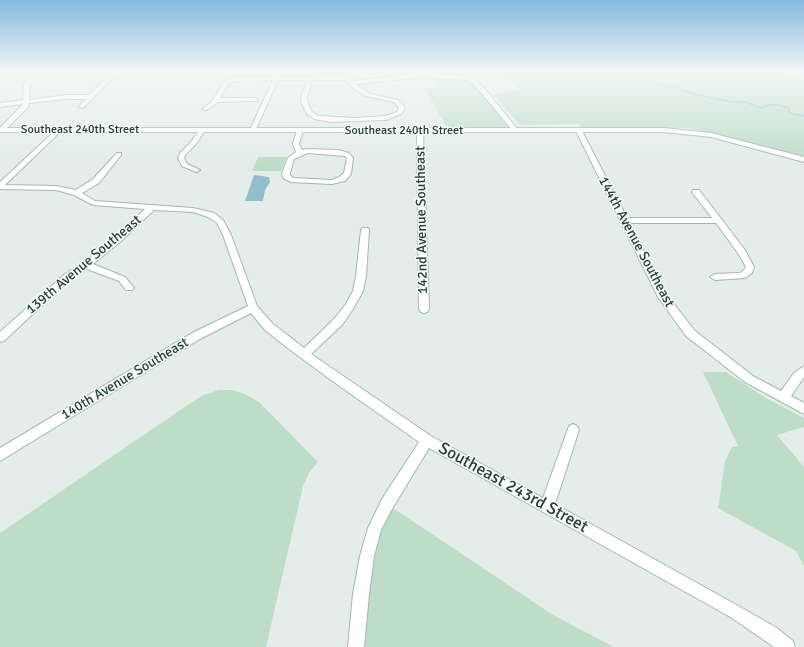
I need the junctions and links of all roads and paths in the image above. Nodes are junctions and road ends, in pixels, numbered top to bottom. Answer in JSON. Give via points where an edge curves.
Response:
{"nodes":[{"id":1,"x":19,"y":102,"type":"edge"},
{"id":2,"x":26,"y":102,"type":"edge"},
{"id":3,"x":85,"y":102,"type":"edge"},
{"id":4,"x":215,"y":102,"type":"edge"},
{"id":5,"x":265,"y":102,"type":"edge"},
{"id":6,"x":305,"y":102,"type":"edge"},
{"id":7,"x":397,"y":102,"type":"edge"},
{"id":8,"x":492,"y":102,"type":"edge"},
{"id":9,"x":0,"y":105,"type":"edge"},
{"id":10,"x":80,"y":107,"type":"dead end"},
{"id":11,"x":205,"y":109,"type":"dead end"},
{"id":12,"x":1,"y":130,"type":"edge"},
{"id":13,"x":56,"y":130,"type":"junction"},
{"id":14,"x":202,"y":130,"type":"junction"},
{"id":15,"x":252,"y":130,"type":"junction"},
{"id":16,"x":300,"y":130,"type":"junction"},
{"id":17,"x":420,"y":131,"type":"junction"},
{"id":18,"x":516,"y":131,"type":"junction"},
{"id":19,"x":579,"y":131,"type":"junction"},
{"id":20,"x":300,"y":153,"type":"junction"},
{"id":21,"x":118,"y":154,"type":"dead end"},
{"id":22,"x":804,"y":160,"type":"edge"},
{"id":23,"x":196,"y":170,"type":"dead end"},
{"id":24,"x":0,"y":179,"type":"edge"},
{"id":25,"x":0,"y":186,"type":"edge"},
{"id":26,"x":696,"y":192,"type":"dead end"},
{"id":27,"x":77,"y":193,"type":"junction"},
{"id":28,"x":150,"y":208,"type":"junction"},
{"id":29,"x":624,"y":220,"type":"junction"},
{"id":30,"x":718,"y":221,"type":"junction"},
{"id":31,"x":365,"y":230,"type":"dead end"},
{"id":32,"x":86,"y":265,"type":"junction"},
{"id":33,"x":715,"y":277,"type":"dead end"},
{"id":34,"x":129,"y":288,"type":"dead end"},
{"id":35,"x":253,"y":308,"type":"junction"},
{"id":36,"x":424,"y":309,"type":"dead end"},
{"id":37,"x":0,"y":338,"type":"edge"},
{"id":38,"x":304,"y":354,"type":"junction"},
{"id":39,"x":804,"y":371,"type":"edge"},
{"id":40,"x":783,"y":398,"type":"junction"},
{"id":41,"x":804,"y":409,"type":"edge"},
{"id":42,"x":573,"y":430,"type":"dead end"},
{"id":43,"x":428,"y":440,"type":"junction"},
{"id":44,"x":0,"y":455,"type":"edge"},
{"id":45,"x":548,"y":507,"type":"junction"},
{"id":46,"x":356,"y":647,"type":"edge"},
{"id":47,"x":787,"y":647,"type":"edge"}],
"edges":[{"from":1,"to":9,"type":"street"},
{"from":2,"to":12,"type":"street","via":[[22,112]]},
{"from":3,"to":10,"type":"street"},
{"from":4,"to":11,"type":"street"},
{"from":5,"to":15,"type":"street"},
{"from":6,"to":7,"type":"street","via":[[309,113],[317,118],[330,120],[386,118],[399,113],[402,108]]},
{"from":8,"to":18,"type":"street"},
{"from":12,"to":13,"type":"main road","name":"Southeast 240th Street"},
{"from":13,"to":14,"type":"main road","name":"Southeast 240th Street"},
{"from":13,"to":24,"type":"street"},
{"from":13,"to":25,"type":"street"},
{"from":14,"to":15,"type":"main road","name":"Southeast 240th Street"},
{"from":14,"to":23,"type":"street","via":[[181,158],[184,165]]},
{"from":15,"to":16,"type":"main road","name":"Southeast 240th Street"},
{"from":16,"to":17,"type":"main road","name":"Southeast 240th Street"},
{"from":16,"to":20,"type":"street","via":[[296,144]]},
{"from":17,"to":18,"type":"main road","name":"Southeast 240th Street"},
{"from":17,"to":36,"type":"street","name":"142nd Avenue Southeast"},
{"from":18,"to":19,"type":"main road","name":"Southeast 240th Street"},
{"from":19,"to":22,"type":"main road","name":"Southeast 240th Street","via":[[664,130],[696,133]]},
{"from":19,"to":29,"type":"street","name":"144th Avenue Southeast"},
{"from":20,"to":20,"type":"street","via":[[347,154],[350,158],[347,174],[342,179],[332,182],[291,180],[286,174],[291,158]]},
{"from":21,"to":27,"type":"street","via":[[96,181]]},
{"from":25,"to":27,"type":"street","via":[[56,188]]},
{"from":26,"to":30,"type":"street"},
{"from":27,"to":28,"type":"street","via":[[93,203]]},
{"from":28,"to":32,"type":"street","name":"139th Avenue Southeast","via":[[133,227]]},
{"from":28,"to":35,"type":"street","via":[[201,212],[220,222]]},
{"from":29,"to":30,"type":"street"},
{"from":29,"to":40,"type":"street","name":"144th Avenue Southeast","via":[[664,297],[690,333],[749,379]]},
{"from":30,"to":33,"type":"street","via":[[750,267],[742,276]]},
{"from":31,"to":38,"type":"street","via":[[358,291],[338,322]]},
{"from":32,"to":34,"type":"street","via":[[122,279]]},
{"from":32,"to":37,"type":"street","name":"139th Avenue Southeast","via":[[68,276]]},
{"from":35,"to":38,"type":"street","name":"Southeast 243rd Street","via":[[268,326]]},
{"from":35,"to":44,"type":"street","name":"140th Avenue Southeast","via":[[196,336]]},
{"from":38,"to":43,"type":"street","name":"Southeast 243rd Street"},
{"from":39,"to":40,"type":"street"},
{"from":40,"to":41,"type":"street","name":"144th Avenue Southeast"},
{"from":42,"to":45,"type":"street"},
{"from":43,"to":45,"type":"street","name":"Southeast 243rd Street"},
{"from":43,"to":46,"type":"street","via":[[387,504],[376,528],[367,556]]},
{"from":45,"to":47,"type":"street","name":"Southeast 243rd Street","via":[[736,613]]}]}
